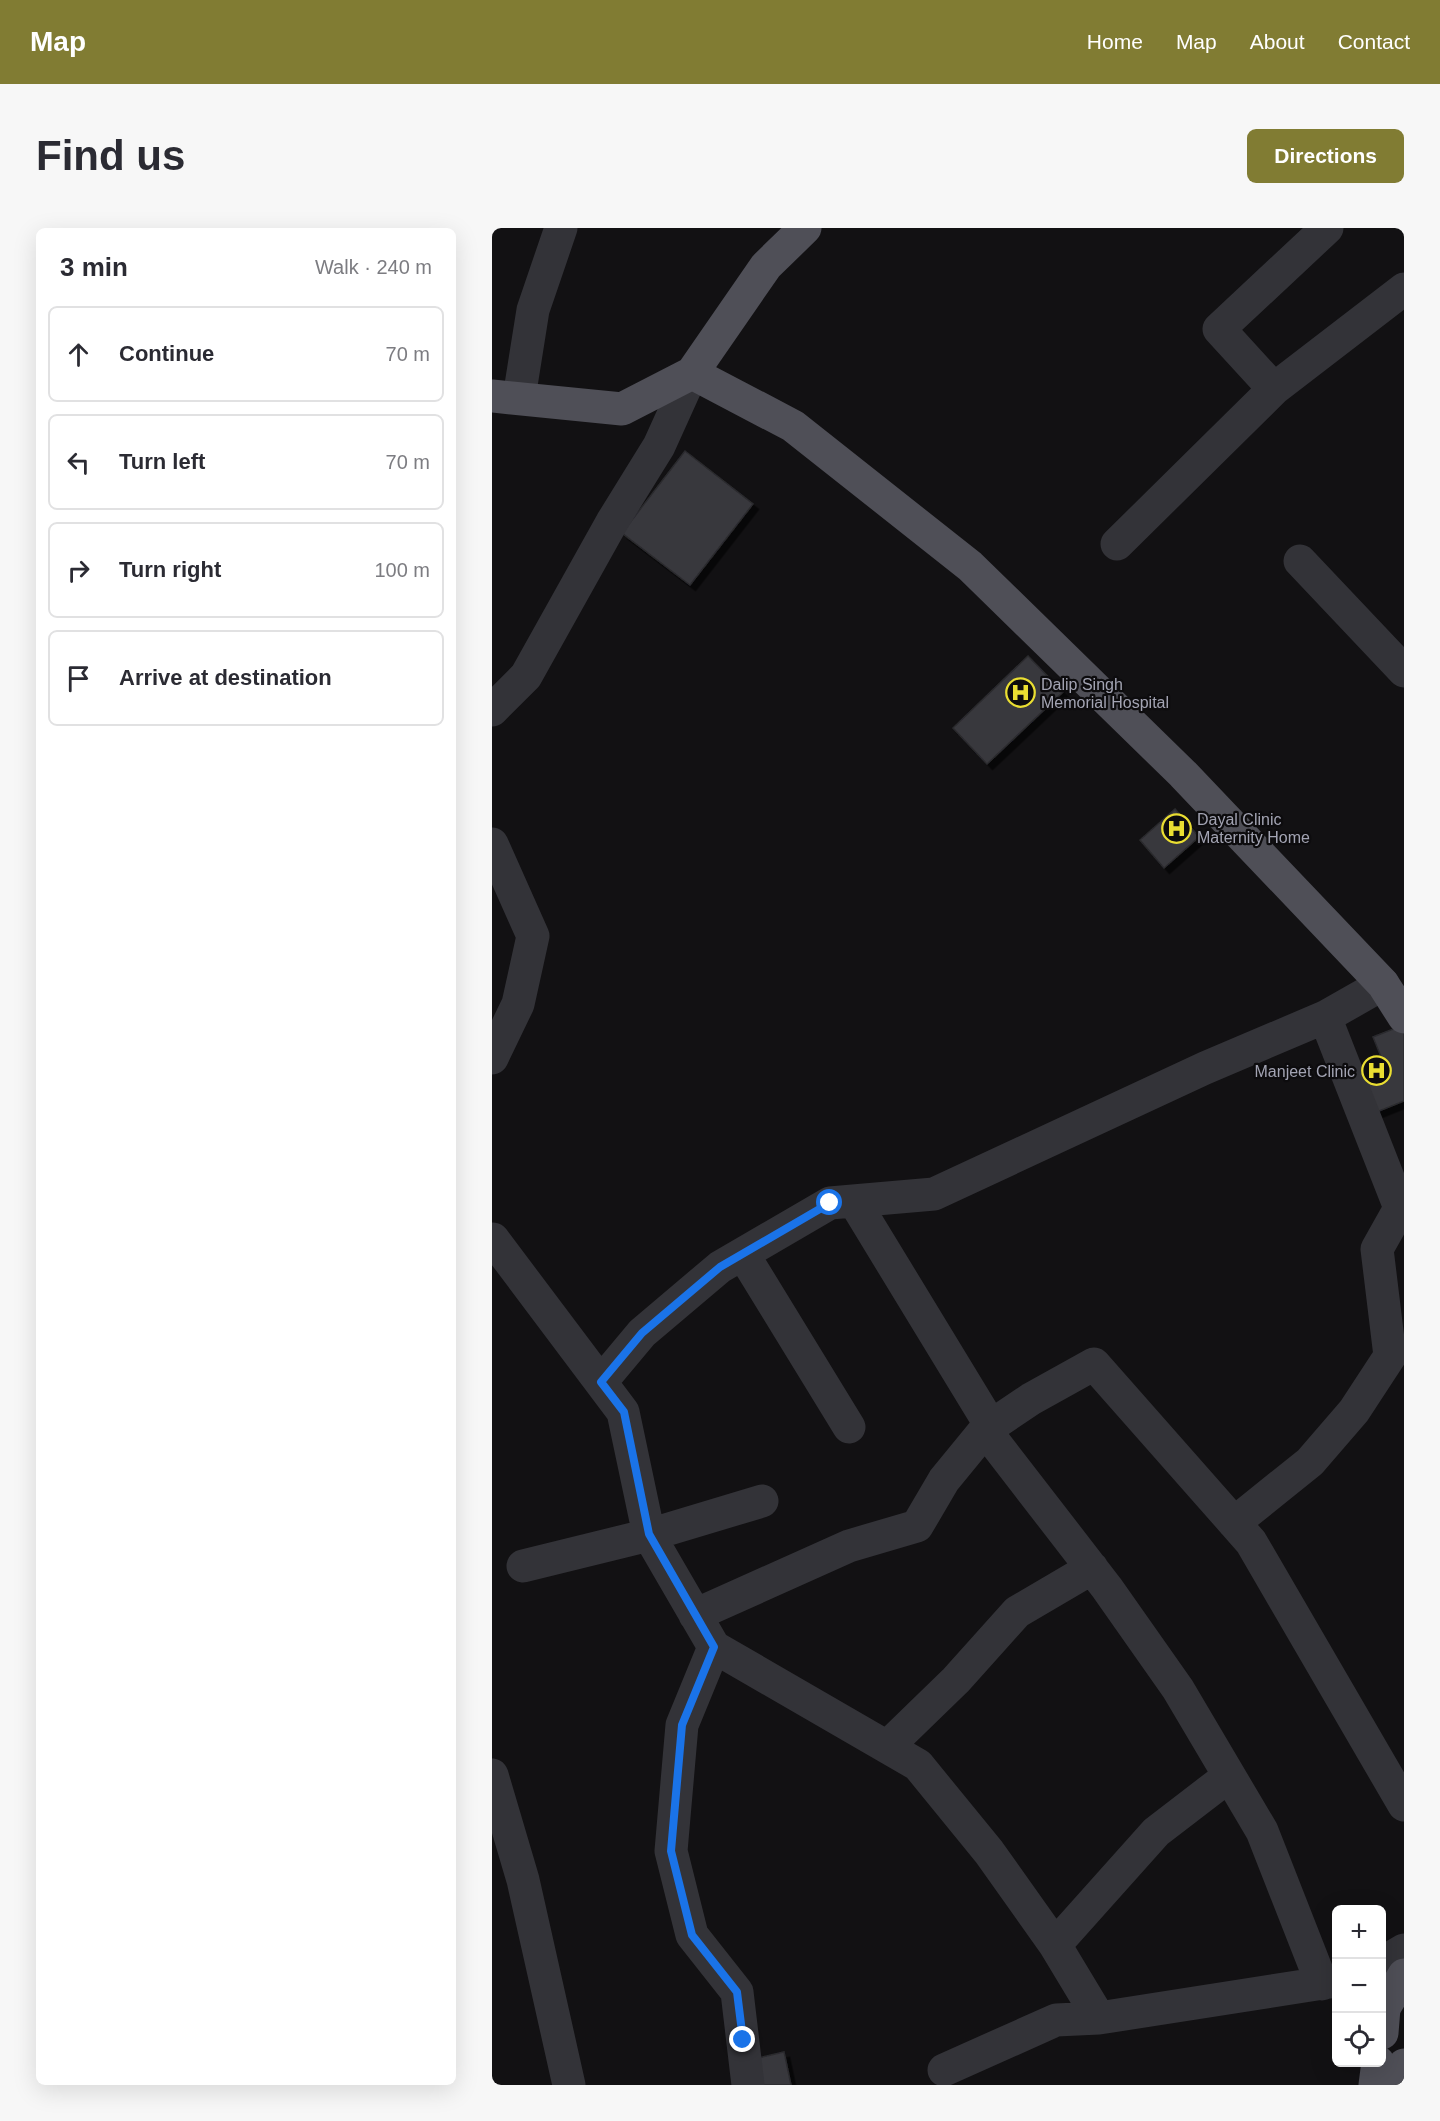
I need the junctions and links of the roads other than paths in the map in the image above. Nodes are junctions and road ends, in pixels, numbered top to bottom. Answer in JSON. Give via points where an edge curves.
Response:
{"nodes":[{"id":1,"x":561,"y":228,"type":"edge"},
{"id":2,"x":805,"y":228,"type":"edge"},
{"id":3,"x":830,"y":228,"type":"edge"},
{"id":4,"x":1327,"y":228,"type":"edge"},
{"id":5,"x":1404,"y":289,"type":"edge"},
{"id":6,"x":738,"y":309,"type":"junction"},
{"id":7,"x":692,"y":373,"type":"junction"},
{"id":8,"x":1274,"y":389,"type":"junction"},
{"id":9,"x":505,"y":397,"type":"edge"},
{"id":10,"x":1117,"y":544,"type":"dead end"},
{"id":11,"x":1300,"y":561,"type":"dead end"},
{"id":12,"x":1404,"y":671,"type":"edge"},
{"id":13,"x":492,"y":710,"type":"edge"},
{"id":14,"x":492,"y":844,"type":"edge"},
{"id":15,"x":1394,"y":982,"type":"edge"},
{"id":16,"x":1325,"y":1017,"type":"junction"},
{"id":17,"x":1404,"y":1017,"type":"edge"},
{"id":18,"x":494,"y":1048,"type":"edge"},
{"id":19,"x":854,"y":1201,"type":"junction"},
{"id":20,"x":492,"y":1240,"type":"edge"},
{"id":21,"x":743,"y":1254,"type":"junction"},
{"id":22,"x":1397,"y":1368,"type":"edge"},
{"id":23,"x":601,"y":1382,"type":"junction"},
{"id":24,"x":849,"y":1427,"type":"dead end"},
{"id":25,"x":988,"y":1428,"type":"junction"},
{"id":26,"x":762,"y":1501,"type":"dead end"},
{"id":27,"x":1234,"y":1523,"type":"junction"},
{"id":28,"x":649,"y":1534,"type":"junction"},
{"id":29,"x":523,"y":1566,"type":"dead end"},
{"id":30,"x":1092,"y":1568,"type":"junction"},
{"id":31,"x":695,"y":1615,"type":"junction"},
{"id":32,"x":714,"y":1647,"type":"junction"},
{"id":33,"x":887,"y":1747,"type":"junction"},
{"id":34,"x":492,"y":1775,"type":"edge"},
{"id":35,"x":1229,"y":1776,"type":"junction"},
{"id":36,"x":1404,"y":1805,"type":"edge"},
{"id":37,"x":1055,"y":1945,"type":"junction"},
{"id":38,"x":1404,"y":1950,"type":"edge"},
{"id":39,"x":1386,"y":1961,"type":"edge"},
{"id":40,"x":1404,"y":1975,"type":"edge"},
{"id":41,"x":1329,"y":1983,"type":"edge"},
{"id":42,"x":1384,"y":2013,"type":"edge"},
{"id":43,"x":1099,"y":2018,"type":"junction"},
{"id":44,"x":1404,"y":2065,"type":"edge"},
{"id":45,"x":1377,"y":2067,"type":"edge"},
{"id":46,"x":944,"y":2070,"type":"dead end"},
{"id":47,"x":569,"y":2085,"type":"edge"},
{"id":48,"x":748,"y":2085,"type":"edge"},
{"id":49,"x":1375,"y":2085,"type":"edge"},
{"id":50,"x":1402,"y":2085,"type":"edge"}],
"edges":[{"from":1,"to":9,"type":"street"},
{"from":2,"to":6,"type":"main road","via":[[766,266]]},
{"from":3,"to":6,"type":"main road","via":[[778,278]]},
{"from":4,"to":8,"type":"street","via":[[1219,329]]},
{"from":5,"to":8,"type":"street"},
{"from":6,"to":7,"type":"main road"},
{"from":7,"to":9,"type":"main road","via":[[622,409]]},
{"from":7,"to":13,"type":"street","via":[[659,446],[526,675]]},
{"from":7,"to":15,"type":"main road","via":[[794,426],[970,566]]},
{"from":8,"to":10,"type":"street"},
{"from":11,"to":12,"type":"street"},
{"from":14,"to":18,"type":"street","via":[[533,936],[518,1004]]},
{"from":15,"to":16,"type":"street"},
{"from":15,"to":17,"type":"main road"},
{"from":16,"to":19,"type":"street","via":[[1205,1068],[934,1194]]},
{"from":16,"to":22,"type":"street","via":[[1400,1208],[1377,1249]]},
{"from":19,"to":21,"type":"street","via":[[830,1203]]},
{"from":19,"to":25,"type":"street"},
{"from":20,"to":23,"type":"street"},
{"from":21,"to":23,"type":"street","via":[[720,1267],[642,1333]]},
{"from":21,"to":24,"type":"street"},
{"from":22,"to":27,"type":"street","via":[[1310,1462]]},
{"from":23,"to":28,"type":"street","via":[[624,1412]]},
{"from":25,"to":27,"type":"street","via":[[1094,1364]]},
{"from":25,"to":30,"type":"street"},
{"from":25,"to":31,"type":"street","via":[[944,1480],[918,1526],[849,1546]]},
{"from":26,"to":28,"type":"street"},
{"from":27,"to":36,"type":"street","via":[[1251,1542]]},
{"from":28,"to":29,"type":"street"},
{"from":28,"to":31,"type":"street"},
{"from":30,"to":33,"type":"street","via":[[1017,1612],[956,1680]]},
{"from":30,"to":35,"type":"street","via":[[1178,1689]]},
{"from":31,"to":32,"type":"street"},
{"from":32,"to":33,"type":"street"},
{"from":32,"to":48,"type":"street","via":[[682,1725],[671,1851],[692,1935],[737,1992]]},
{"from":33,"to":37,"type":"street","via":[[918,1765],[989,1852]]},
{"from":34,"to":47,"type":"street","via":[[524,1880]]},
{"from":35,"to":37,"type":"street","via":[[1156,1832]]},
{"from":35,"to":41,"type":"street","via":[[1262,1831]]},
{"from":37,"to":43,"type":"street"},
{"from":38,"to":39,"type":"street"},
{"from":40,"to":42,"type":"main road"},
{"from":41,"to":43,"type":"street"},
{"from":43,"to":46,"type":"street","via":[[1056,2020]]},
{"from":44,"to":50,"type":"main road"},
{"from":45,"to":49,"type":"main road"}]}
